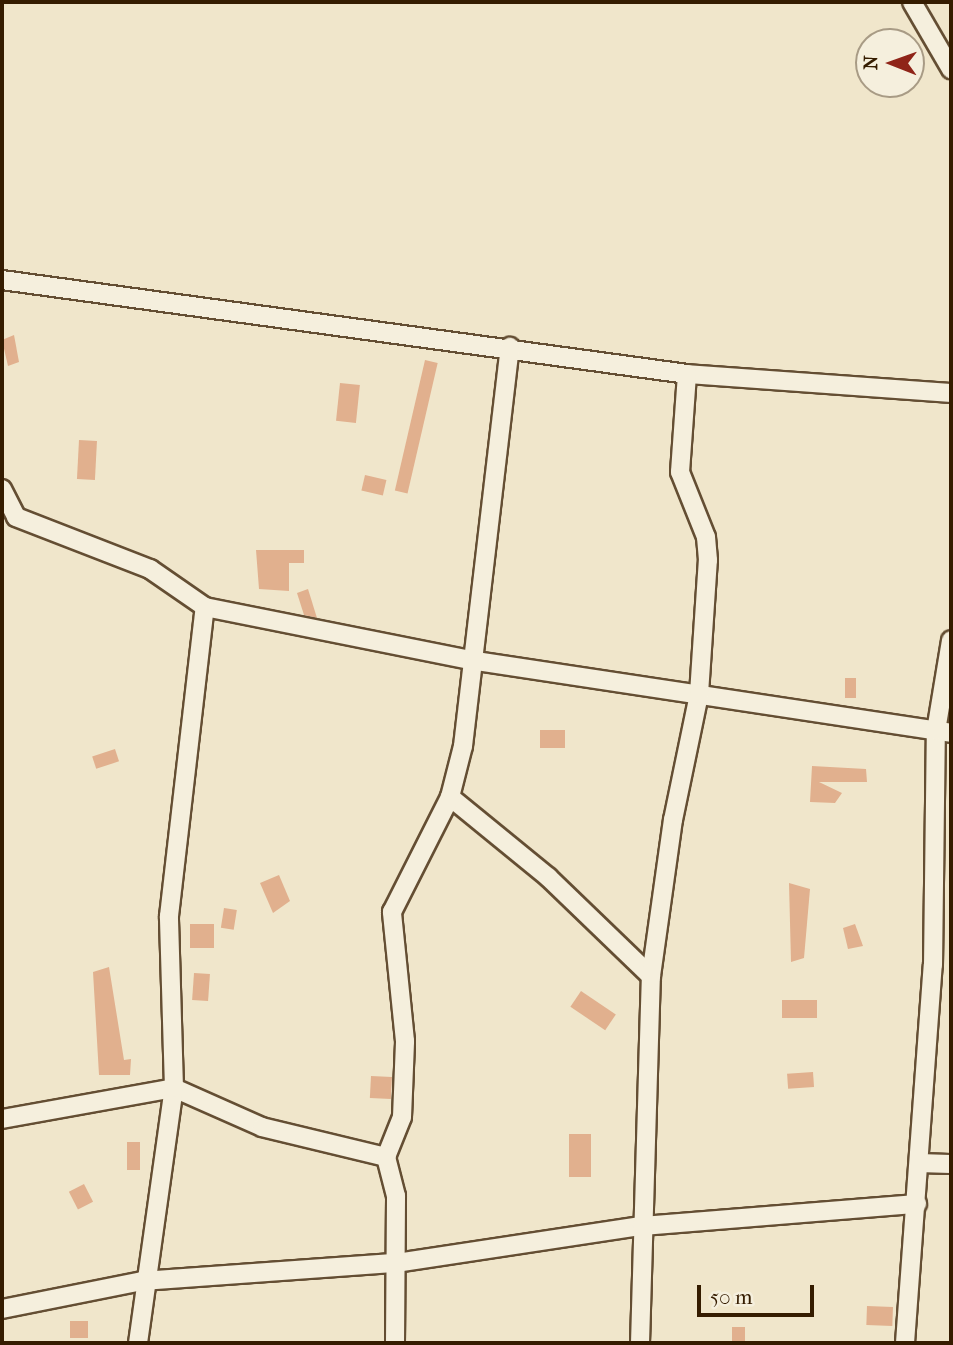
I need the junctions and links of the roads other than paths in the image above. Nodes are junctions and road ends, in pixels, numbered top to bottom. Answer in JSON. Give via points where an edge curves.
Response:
{"nodes":[{"id":1,"x":912,"y":2,"type":"edge"},
{"id":2,"x":951,"y":69,"type":"edge"},
{"id":3,"x":2,"y":280,"type":"edge"},
{"id":4,"x":510,"y":347,"type":"junction"},
{"id":5,"x":687,"y":373,"type":"junction"},
{"id":6,"x":951,"y":393,"type":"edge"},
{"id":7,"x":2,"y":489,"type":"edge"},
{"id":8,"x":205,"y":607,"type":"junction"},
{"id":9,"x":951,"y":640,"type":"edge"},
{"id":10,"x":476,"y":661,"type":"junction"},
{"id":11,"x":699,"y":694,"type":"junction"},
{"id":12,"x":943,"y":732,"type":"edge"},
{"id":13,"x":450,"y":797,"type":"junction"},
{"id":14,"x":651,"y":976,"type":"junction"},
{"id":15,"x":174,"y":1088,"type":"junction"},
{"id":16,"x":2,"y":1118,"type":"edge"},
{"id":17,"x":386,"y":1157,"type":"junction"},
{"id":18,"x":920,"y":1163,"type":"junction"},
{"id":19,"x":951,"y":1164,"type":"edge"},
{"id":20,"x":917,"y":1204,"type":"junction"},
{"id":21,"x":642,"y":1226,"type":"junction"},
{"id":22,"x":396,"y":1263,"type":"junction"},
{"id":23,"x":142,"y":1281,"type":"junction"},
{"id":24,"x":2,"y":1309,"type":"edge"},
{"id":25,"x":138,"y":1343,"type":"edge"},
{"id":26,"x":395,"y":1343,"type":"edge"},
{"id":27,"x":640,"y":1343,"type":"edge"},
{"id":28,"x":905,"y":1343,"type":"edge"}],
"edges":[{"from":1,"to":2,"type":"street"},
{"from":3,"to":4,"type":"street"},
{"from":4,"to":5,"type":"street"},
{"from":4,"to":10,"type":"street"},
{"from":5,"to":6,"type":"street"},
{"from":5,"to":11,"type":"street","via":[[680,472],[706,537],[708,560]]},
{"from":7,"to":8,"type":"street","via":[[16,517],[150,569]]},
{"from":8,"to":10,"type":"street"},
{"from":8,"to":15,"type":"street","via":[[169,916]]},
{"from":9,"to":12,"type":"street"},
{"from":10,"to":11,"type":"street"},
{"from":10,"to":13,"type":"street"},
{"from":11,"to":12,"type":"street"},
{"from":11,"to":14,"type":"street","via":[[673,820]]},
{"from":12,"to":18,"type":"street"},
{"from":13,"to":14,"type":"street","via":[[548,877]]},
{"from":13,"to":17,"type":"street","via":[[392,912],[405,1041],[402,1118]]},
{"from":14,"to":21,"type":"street"},
{"from":15,"to":16,"type":"street"},
{"from":15,"to":17,"type":"street","via":[[262,1127]]},
{"from":15,"to":23,"type":"street"},
{"from":17,"to":22,"type":"street","via":[[396,1196]]},
{"from":18,"to":19,"type":"street"},
{"from":18,"to":20,"type":"street"},
{"from":20,"to":21,"type":"street"},
{"from":20,"to":28,"type":"street"},
{"from":21,"to":22,"type":"street"},
{"from":21,"to":27,"type":"street"},
{"from":22,"to":23,"type":"street"},
{"from":22,"to":26,"type":"street"},
{"from":23,"to":24,"type":"street"},
{"from":23,"to":25,"type":"street"}]}
